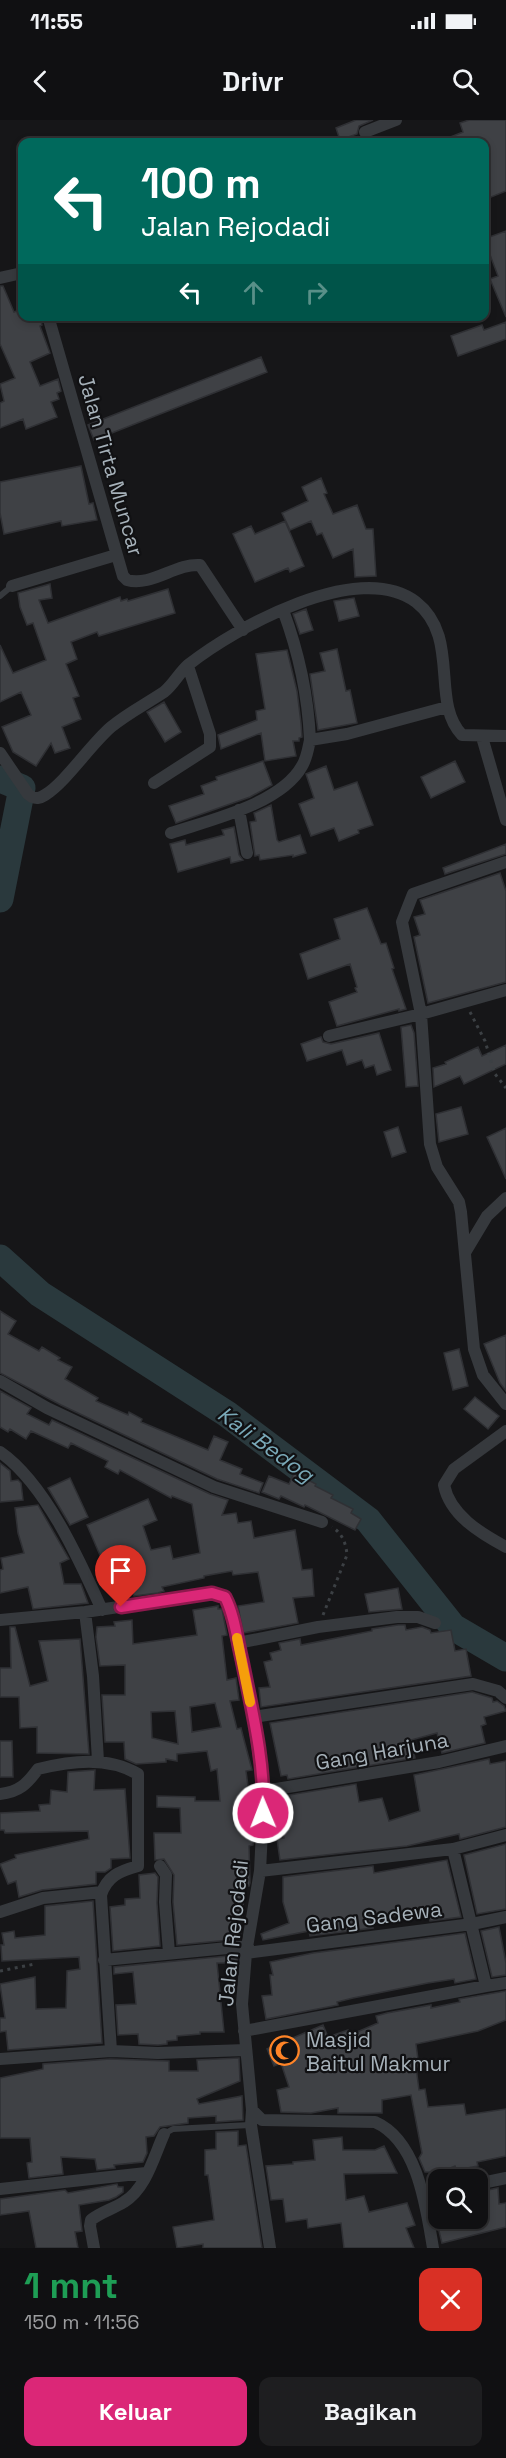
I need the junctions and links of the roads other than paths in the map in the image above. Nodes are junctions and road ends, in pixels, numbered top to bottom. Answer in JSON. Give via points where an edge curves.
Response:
{"nodes":[{"id":1,"x":396,"y":120,"type":"edge"},
{"id":2,"x":364,"y":132,"type":"dead end"},
{"id":3,"x":18,"y":274,"type":"edge"},
{"id":4,"x":0,"y":278,"type":"edge"},
{"id":5,"x":49,"y":321,"type":"edge"},
{"id":6,"x":116,"y":555,"type":"junction"},
{"id":7,"x":12,"y":586,"type":"joint"},
{"id":8,"x":0,"y":596,"type":"edge"},
{"id":9,"x":283,"y":610,"type":"junction"},
{"id":10,"x":243,"y":630,"type":"junction"},
{"id":11,"x":188,"y":666,"type":"junction"},
{"id":12,"x":447,"y":707,"type":"junction"},
{"id":13,"x":506,"y":736,"type":"edge"},
{"id":14,"x":482,"y":737,"type":"junction"},
{"id":15,"x":310,"y":740,"type":"junction"},
{"id":16,"x":0,"y":753,"type":"edge"},
{"id":17,"x":154,"y":783,"type":"dead end"},
{"id":18,"x":239,"y":810,"type":"junction"},
{"id":19,"x":506,"y":820,"type":"edge"},
{"id":20,"x":171,"y":833,"type":"dead end"},
{"id":21,"x":248,"y":854,"type":"dead end"},
{"id":22,"x":506,"y":862,"type":"edge"},
{"id":23,"x":506,"y":990,"type":"edge"},
{"id":24,"x":422,"y":1014,"type":"junction"},
{"id":25,"x":329,"y":1036,"type":"dead end"},
{"id":26,"x":506,"y":1198,"type":"edge"},
{"id":27,"x":466,"y":1251,"type":"junction"},
{"id":28,"x":0,"y":1381,"type":"edge"},
{"id":29,"x":506,"y":1404,"type":"edge"},
{"id":30,"x":506,"y":1431,"type":"edge"},
{"id":31,"x":0,"y":1452,"type":"edge"},
{"id":32,"x":322,"y":1522,"type":"road end"},
{"id":33,"x":506,"y":1547,"type":"edge"},
{"id":34,"x":102,"y":1610,"type":"junction"},
{"id":35,"x":85,"y":1612,"type":"junction"},
{"id":36,"x":0,"y":1620,"type":"edge"},
{"id":37,"x":435,"y":1623,"type":"dead end"},
{"id":38,"x":238,"y":1643,"type":"junction"},
{"id":39,"x":506,"y":1698,"type":"edge"},
{"id":40,"x":253,"y":1717,"type":"junction"},
{"id":41,"x":506,"y":1746,"type":"edge"},
{"id":42,"x":98,"y":1761,"type":"junction"},
{"id":43,"x":264,"y":1791,"type":"junction"},
{"id":44,"x":0,"y":1794,"type":"edge"},
{"id":45,"x":506,"y":1835,"type":"edge"},
{"id":46,"x":453,"y":1849,"type":"junction"},
{"id":47,"x":160,"y":1866,"type":"dead end"},
{"id":48,"x":260,"y":1871,"type":"junction"},
{"id":49,"x":102,"y":1892,"type":"junction"},
{"id":50,"x":0,"y":1912,"type":"edge"},
{"id":51,"x":506,"y":1917,"type":"edge"},
{"id":52,"x":472,"y":1924,"type":"junction"},
{"id":53,"x":247,"y":1950,"type":"junction"},
{"id":54,"x":169,"y":1953,"type":"junction"},
{"id":55,"x":104,"y":1960,"type":"junction"},
{"id":56,"x":506,"y":1983,"type":"edge"},
{"id":57,"x":486,"y":1986,"type":"junction"},
{"id":58,"x":244,"y":2031,"type":"junction"},
{"id":59,"x":246,"y":2050,"type":"junction"},
{"id":60,"x":111,"y":2051,"type":"junction"},
{"id":61,"x":0,"y":2059,"type":"edge"},
{"id":62,"x":252,"y":2110,"type":"junction"},
{"id":63,"x":251,"y":2125,"type":"junction"},
{"id":64,"x":164,"y":2134,"type":"joint"},
{"id":65,"x":146,"y":2173,"type":"junction"},
{"id":66,"x":506,"y":2178,"type":"edge"},
{"id":67,"x":488,"y":2182,"type":"edge"},
{"id":68,"x":0,"y":2189,"type":"edge"},
{"id":69,"x":428,"y":2194,"type":"edge"},
{"id":70,"x":423,"y":2195,"type":"junction"},
{"id":71,"x":94,"y":2248,"type":"edge"},
{"id":72,"x":270,"y":2248,"type":"edge"},
{"id":73,"x":433,"y":2248,"type":"edge"}],
"edges":[{"from":1,"to":2,"type":"street"},
{"from":3,"to":4,"type":"street"},
{"from":5,"to":6,"type":"street","name":"Jalan Tirta Muncar"},
{"from":6,"to":7,"type":"street"},
{"from":6,"to":10,"type":"street","name":"Jalan Tirta Muncar","via":[[123,576],[131,581],[200,565]]},
{"from":7,"to":8,"type":"lane"},
{"from":9,"to":10,"type":"street"},
{"from":9,"to":12,"type":"street","via":[[355,588],[374,587],[394,591],[417,603],[441,643]]},
{"from":9,"to":15,"type":"street","via":[[307,694]]},
{"from":10,"to":11,"type":"street"},
{"from":11,"to":16,"type":"street","via":[[165,691],[110,728],[41,798],[28,794]]},
{"from":11,"to":17,"type":"street","via":[[210,734],[210,747]]},
{"from":12,"to":14,"type":"street","via":[[453,727],[462,735]]},
{"from":12,"to":15,"type":"street"},
{"from":13,"to":14,"type":"street"},
{"from":14,"to":19,"type":"street"},
{"from":15,"to":18,"type":"street","via":[[306,758],[294,777],[274,794]]},
{"from":18,"to":20,"type":"street"},
{"from":18,"to":21,"type":"street"},
{"from":22,"to":24,"type":"street","via":[[413,894],[402,922]]},
{"from":23,"to":24,"type":"street"},
{"from":24,"to":25,"type":"street"},
{"from":24,"to":27,"type":"street","via":[[430,1144],[437,1167],[459,1202]]},
{"from":26,"to":27,"type":"street","via":[[487,1216]]},
{"from":27,"to":29,"type":"street","via":[[474,1349],[483,1375]]},
{"from":28,"to":32,"type":"street","via":[[47,1408],[214,1487]]},
{"from":30,"to":33,"type":"street","via":[[454,1469],[444,1485],[456,1512]]},
{"from":31,"to":34,"type":"street","via":[[44,1501],[82,1565]]},
{"from":34,"to":35,"type":"street","name":"Jalan Rejodadi"},
{"from":34,"to":38,"type":"street","name":"Jalan Rejodadi","via":[[220,1594],[229,1604]]},
{"from":35,"to":36,"type":"street","name":"Jalan Rejodadi"},
{"from":35,"to":42,"type":"street"},
{"from":37,"to":38,"type":"street","via":[[411,1616],[318,1627]]},
{"from":38,"to":40,"type":"street","name":"Jalan Rejodadi"},
{"from":39,"to":40,"type":"street","via":[[472,1684]]},
{"from":40,"to":43,"type":"street","name":"Jalan Rejodadi"},
{"from":41,"to":43,"type":"street","name":"Gang Harjuna","via":[[439,1762]]},
{"from":42,"to":44,"type":"street","via":[[38,1769],[28,1784]]},
{"from":42,"to":49,"type":"street","via":[[130,1769],[138,1774],[139,1784],[138,1866],[112,1876]]},
{"from":43,"to":48,"type":"street","name":"Jalan Rejodadi"},
{"from":45,"to":46,"type":"street"},
{"from":46,"to":48,"type":"street"},
{"from":46,"to":52,"type":"street"},
{"from":47,"to":54,"type":"street","via":[[166,1875]]},
{"from":48,"to":53,"type":"street","name":"Jalan Rejodadi"},
{"from":49,"to":50,"type":"street","via":[[43,1898]]},
{"from":49,"to":55,"type":"street"},
{"from":51,"to":52,"type":"street","name":"Gang Sadewa"},
{"from":52,"to":53,"type":"street","name":"Gang Sadewa"},
{"from":52,"to":57,"type":"street"},
{"from":53,"to":54,"type":"street","name":"Gang Sadewa"},
{"from":53,"to":58,"type":"street","name":"Jalan Rejodadi"},
{"from":54,"to":55,"type":"street","name":"Gang Sadewa"},
{"from":55,"to":60,"type":"street"},
{"from":56,"to":57,"type":"street"},
{"from":57,"to":58,"type":"street"},
{"from":58,"to":59,"type":"street","name":"Jalan Rejodadi"},
{"from":59,"to":60,"type":"street"},
{"from":59,"to":62,"type":"street","name":"Jalan Rejodadi"},
{"from":60,"to":61,"type":"street"},
{"from":62,"to":63,"type":"street","name":"Jalan Rejodadi"},
{"from":62,"to":70,"type":"street","via":[[262,2120],[375,2122],[387,2127],[405,2149]]},
{"from":63,"to":64,"type":"lane","via":[[173,2129]]},
{"from":63,"to":72,"type":"street","name":"Jalan Rejodadi"},
{"from":64,"to":65,"type":"street"},
{"from":65,"to":68,"type":"street"},
{"from":65,"to":71,"type":"street","via":[[135,2194],[91,2220]]},
{"from":66,"to":67,"type":"street"},
{"from":69,"to":70,"type":"street"},
{"from":70,"to":73,"type":"street"}]}
